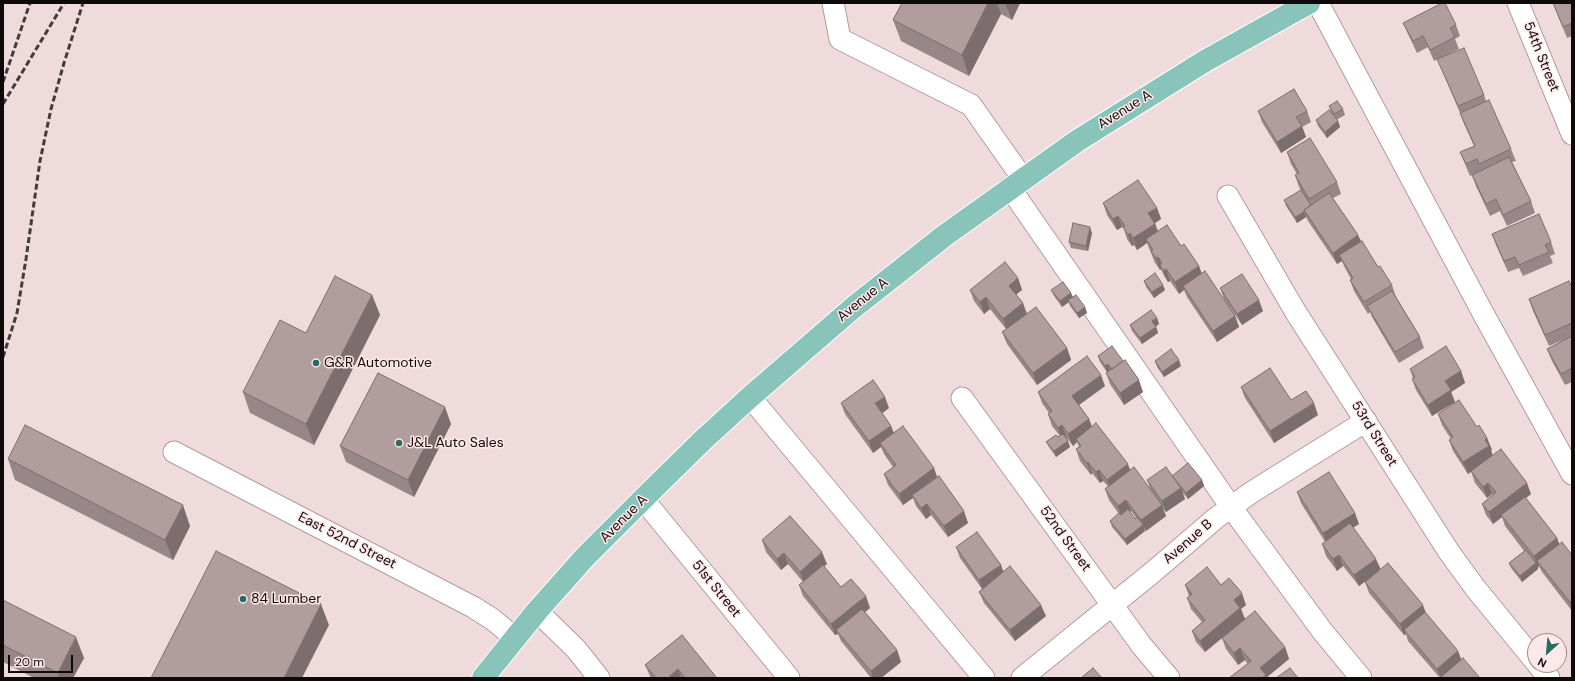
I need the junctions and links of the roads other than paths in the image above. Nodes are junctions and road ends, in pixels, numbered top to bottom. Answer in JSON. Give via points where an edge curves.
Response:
{"nodes":[{"id":1,"x":833,"y":3,"type":"edge"},
{"id":2,"x":1318,"y":3,"type":"edge"},
{"id":3,"x":1518,"y":3,"type":"edge"},
{"id":4,"x":1299,"y":6,"type":"edge"},
{"id":5,"x":1567,"y":110,"type":"edge"},
{"id":6,"x":1572,"y":134,"type":"edge"},
{"id":7,"x":1017,"y":183,"type":"junction"},
{"id":8,"x":1228,"y":196,"type":"dead end"},
{"id":9,"x":750,"y":397,"type":"junction"},
{"id":10,"x":962,"y":398,"type":"dead end"},
{"id":11,"x":1366,"y":421,"type":"junction"},
{"id":12,"x":174,"y":452,"type":"dead end"},
{"id":13,"x":1572,"y":474,"type":"edge"},
{"id":14,"x":643,"y":499,"type":"junction"},
{"id":15,"x":1231,"y":506,"type":"junction"},
{"id":16,"x":1113,"y":604,"type":"junction"},
{"id":17,"x":537,"y":611,"type":"junction"},
{"id":18,"x":514,"y":638,"type":"junction"},
{"id":19,"x":1527,"y":651,"type":"edge"},
{"id":20,"x":483,"y":678,"type":"edge"},
{"id":21,"x":600,"y":678,"type":"edge"},
{"id":22,"x":789,"y":678,"type":"edge"},
{"id":23,"x":984,"y":678,"type":"edge"},
{"id":24,"x":1022,"y":678,"type":"edge"},
{"id":25,"x":1169,"y":678,"type":"edge"},
{"id":26,"x":1361,"y":678,"type":"edge"}],
"edges":[{"from":1,"to":7,"type":"street","via":[[840,39],[971,105]]},
{"from":2,"to":13,"type":"street"},
{"from":3,"to":5,"type":"street","name":"54th Street"},
{"from":4,"to":7,"type":"main road","name":"Avenue A","via":[[1167,84],[1077,141]]},
{"from":5,"to":6,"type":"street","name":"54th Street"},
{"from":7,"to":9,"type":"main road","name":"Avenue A","via":[[944,236],[854,307]]},
{"from":7,"to":15,"type":"street"},
{"from":8,"to":11,"type":"street","name":"53rd Street","via":[[1295,311]]},
{"from":9,"to":14,"type":"main road","name":"Avenue A"},
{"from":9,"to":23,"type":"street"},
{"from":10,"to":16,"type":"street","name":"52nd Street"},
{"from":11,"to":15,"type":"street","name":"Avenue B"},
{"from":11,"to":19,"type":"street","name":"53rd Street","via":[[1449,552]]},
{"from":12,"to":18,"type":"street","name":"East 52nd Street","via":[[473,607]]},
{"from":14,"to":17,"type":"main road","name":"Avenue A","via":[[585,557]]},
{"from":14,"to":22,"type":"street","name":"51st Street"},
{"from":15,"to":16,"type":"street","name":"Avenue B"},
{"from":15,"to":26,"type":"street","via":[[1323,632]]},
{"from":16,"to":24,"type":"street","name":"Avenue B"},
{"from":16,"to":25,"type":"street","name":"52nd Street","via":[[1142,646]]},
{"from":17,"to":18,"type":"main road","name":"Avenue A"},
{"from":17,"to":21,"type":"street","via":[[576,649]]},
{"from":18,"to":20,"type":"main road","name":"Avenue A"}]}
